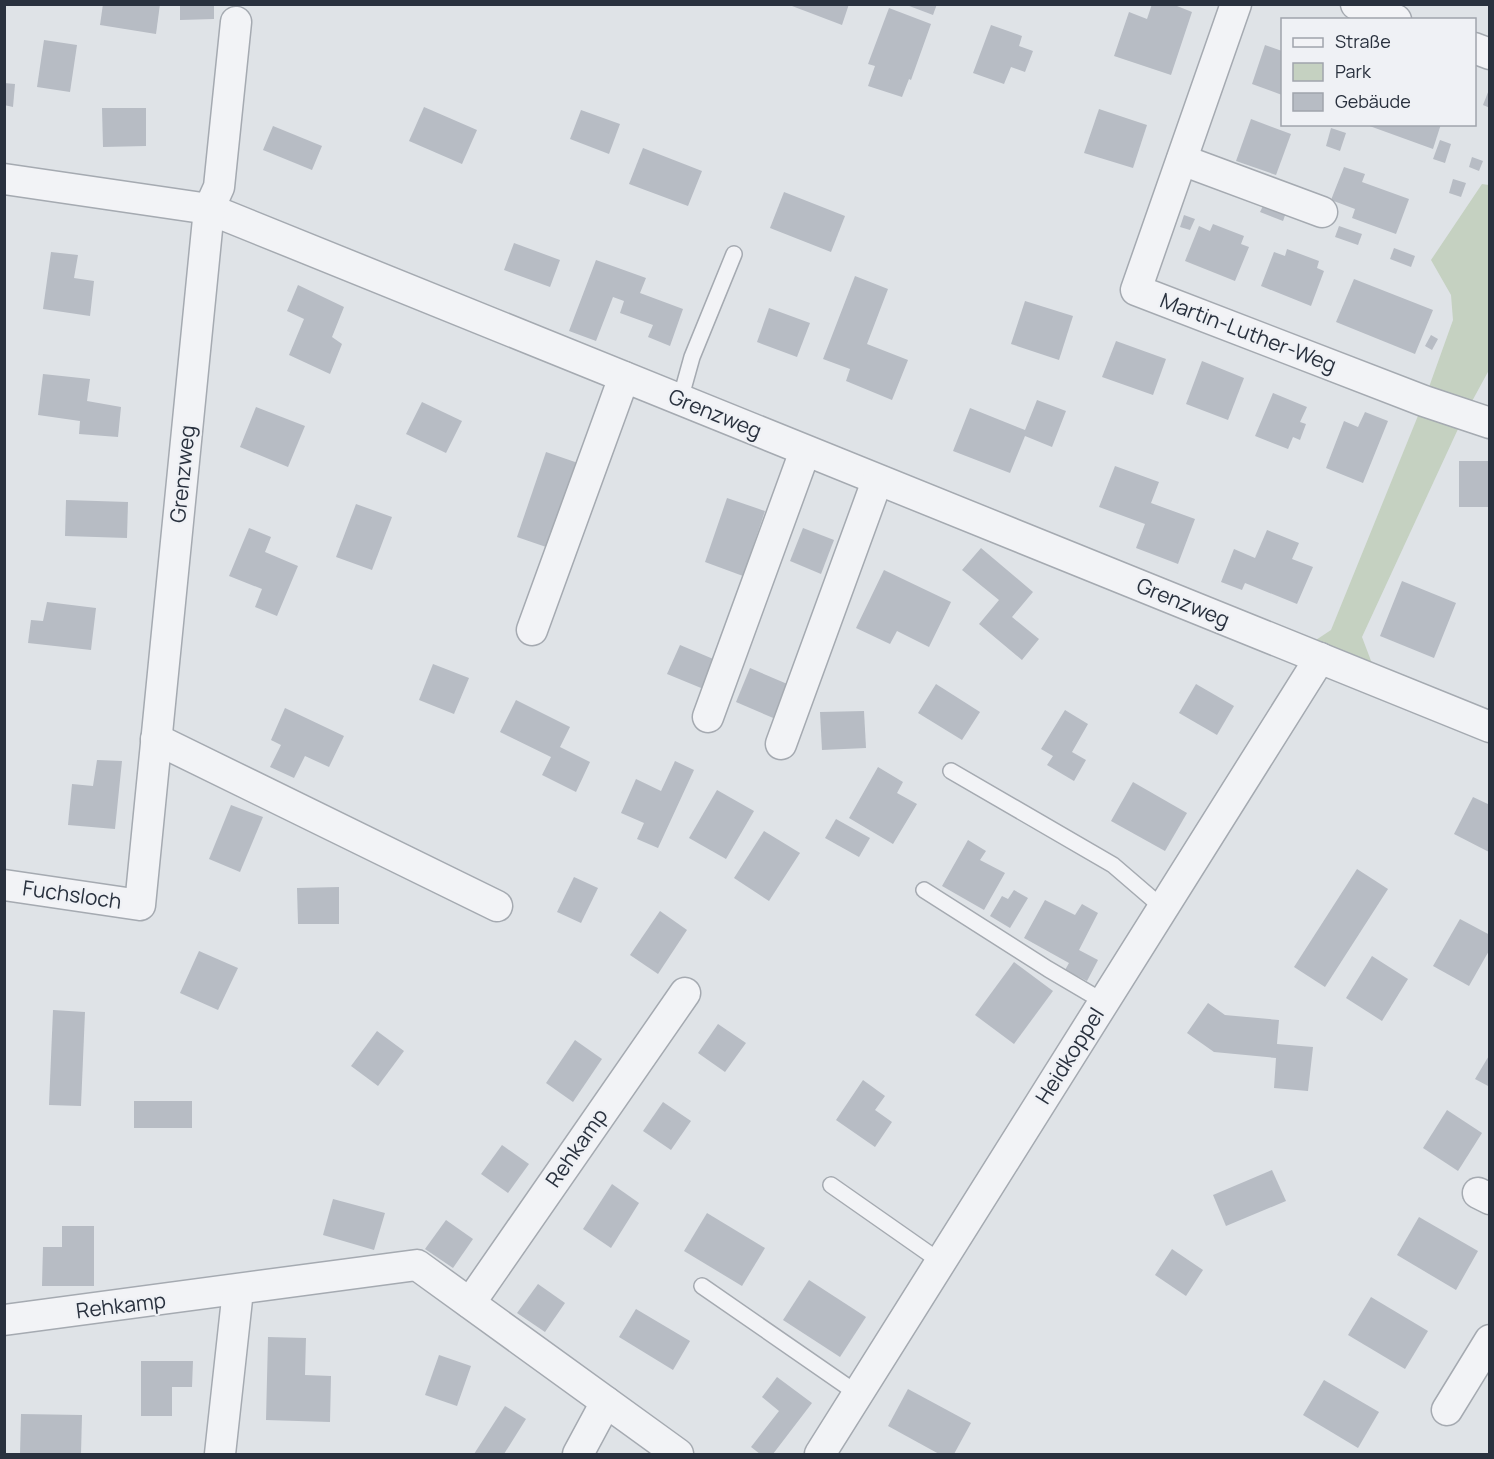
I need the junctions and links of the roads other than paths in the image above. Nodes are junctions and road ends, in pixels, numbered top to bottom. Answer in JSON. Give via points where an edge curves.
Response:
{"nodes":[{"id":1,"x":1236,"y":4,"type":"edge"},
{"id":2,"x":1356,"y":4,"type":"edge"},
{"id":3,"x":1391,"y":18,"type":"edge"},
{"id":4,"x":236,"y":22,"type":"dead end"},
{"id":5,"x":1182,"y":160,"type":"junction"},
{"id":6,"x":4,"y":179,"type":"edge"},
{"id":7,"x":209,"y":209,"type":"junction"},
{"id":8,"x":1322,"y":212,"type":"dead end"},
{"id":9,"x":734,"y":254,"type":"dead end"},
{"id":10,"x":624,"y":377,"type":"junction"},
{"id":11,"x":680,"y":400,"type":"junction"},
{"id":12,"x":1490,"y":423,"type":"edge"},
{"id":13,"x":805,"y":451,"type":"junction"},
{"id":14,"x":877,"y":481,"type":"junction"},
{"id":15,"x":532,"y":630,"type":"dead end"},
{"id":16,"x":1320,"y":658,"type":"junction"},
{"id":17,"x":708,"y":717,"type":"dead end"},
{"id":18,"x":1490,"y":727,"type":"edge"},
{"id":19,"x":156,"y":739,"type":"junction"},
{"id":20,"x":782,"y":744,"type":"dead end"},
{"id":21,"x":951,"y":771,"type":"dead end"},
{"id":22,"x":4,"y":885,"type":"edge"},
{"id":23,"x":924,"y":890,"type":"dead end"},
{"id":24,"x":140,"y":904,"type":"joint"},
{"id":25,"x":497,"y":906,"type":"dead end"},
{"id":26,"x":1163,"y":908,"type":"junction"},
{"id":27,"x":685,"y":993,"type":"dead end"},
{"id":28,"x":1104,"y":1002,"type":"junction"},
{"id":29,"x":831,"y":1185,"type":"dead end"},
{"id":30,"x":941,"y":1262,"type":"junction"},
{"id":31,"x":702,"y":1286,"type":"dead end"},
{"id":32,"x":238,"y":1290,"type":"junction"},
{"id":33,"x":470,"y":1304,"type":"junction"},
{"id":34,"x":4,"y":1320,"type":"edge"},
{"id":35,"x":1490,"y":1340,"type":"edge"},
{"id":36,"x":858,"y":1394,"type":"junction"},
{"id":37,"x":606,"y":1402,"type":"junction"},
{"id":38,"x":1447,"y":1410,"type":"dead end"},
{"id":39,"x":220,"y":1455,"type":"edge"},
{"id":40,"x":578,"y":1455,"type":"edge"},
{"id":41,"x":678,"y":1455,"type":"edge"},
{"id":42,"x":820,"y":1455,"type":"edge"}],
"edges":[{"from":1,"to":5,"type":"street","name":"Martin-Luther-Weg"},
{"from":2,"to":3,"type":"street"},
{"from":4,"to":7,"type":"street","name":"Grenzweg","via":[[219,187]]},
{"from":5,"to":8,"type":"street"},
{"from":5,"to":12,"type":"street","name":"Martin-Luther-Weg","via":[[1136,290]]},
{"from":6,"to":7,"type":"street","name":"Grenzweg"},
{"from":7,"to":10,"type":"street","name":"Grenzweg"},
{"from":7,"to":19,"type":"street","name":"Grenzweg"},
{"from":9,"to":11,"type":"lane","via":[[692,357]]},
{"from":10,"to":11,"type":"street","name":"Grenzweg"},
{"from":10,"to":15,"type":"street"},
{"from":11,"to":13,"type":"street","name":"Grenzweg"},
{"from":13,"to":14,"type":"street","name":"Grenzweg"},
{"from":13,"to":17,"type":"street"},
{"from":14,"to":16,"type":"street","name":"Grenzweg"},
{"from":14,"to":20,"type":"street"},
{"from":16,"to":18,"type":"street","name":"Grenzweg"},
{"from":16,"to":26,"type":"street","name":"Heidkoppel"},
{"from":19,"to":24,"type":"street","name":"Grenzweg"},
{"from":19,"to":25,"type":"street"},
{"from":21,"to":26,"type":"lane","via":[[1113,865]]},
{"from":22,"to":24,"type":"street","name":"Fuchsloch"},
{"from":23,"to":28,"type":"lane"},
{"from":26,"to":28,"type":"street","name":"Heidkoppel"},
{"from":27,"to":33,"type":"street","name":"Rehkamp"},
{"from":28,"to":30,"type":"street","name":"Heidkoppel"},
{"from":29,"to":30,"type":"lane"},
{"from":30,"to":36,"type":"street","name":"Heidkoppel"},
{"from":31,"to":36,"type":"lane"},
{"from":32,"to":33,"type":"street","name":"Rehkamp","via":[[417,1265]]},
{"from":32,"to":34,"type":"street","name":"Rehkamp"},
{"from":32,"to":39,"type":"street"},
{"from":33,"to":37,"type":"street","name":"Rehkamp"},
{"from":35,"to":38,"type":"street"},
{"from":36,"to":42,"type":"street","name":"Heidkoppel"},
{"from":37,"to":40,"type":"street"},
{"from":37,"to":41,"type":"street","name":"Rehkamp"}]}
